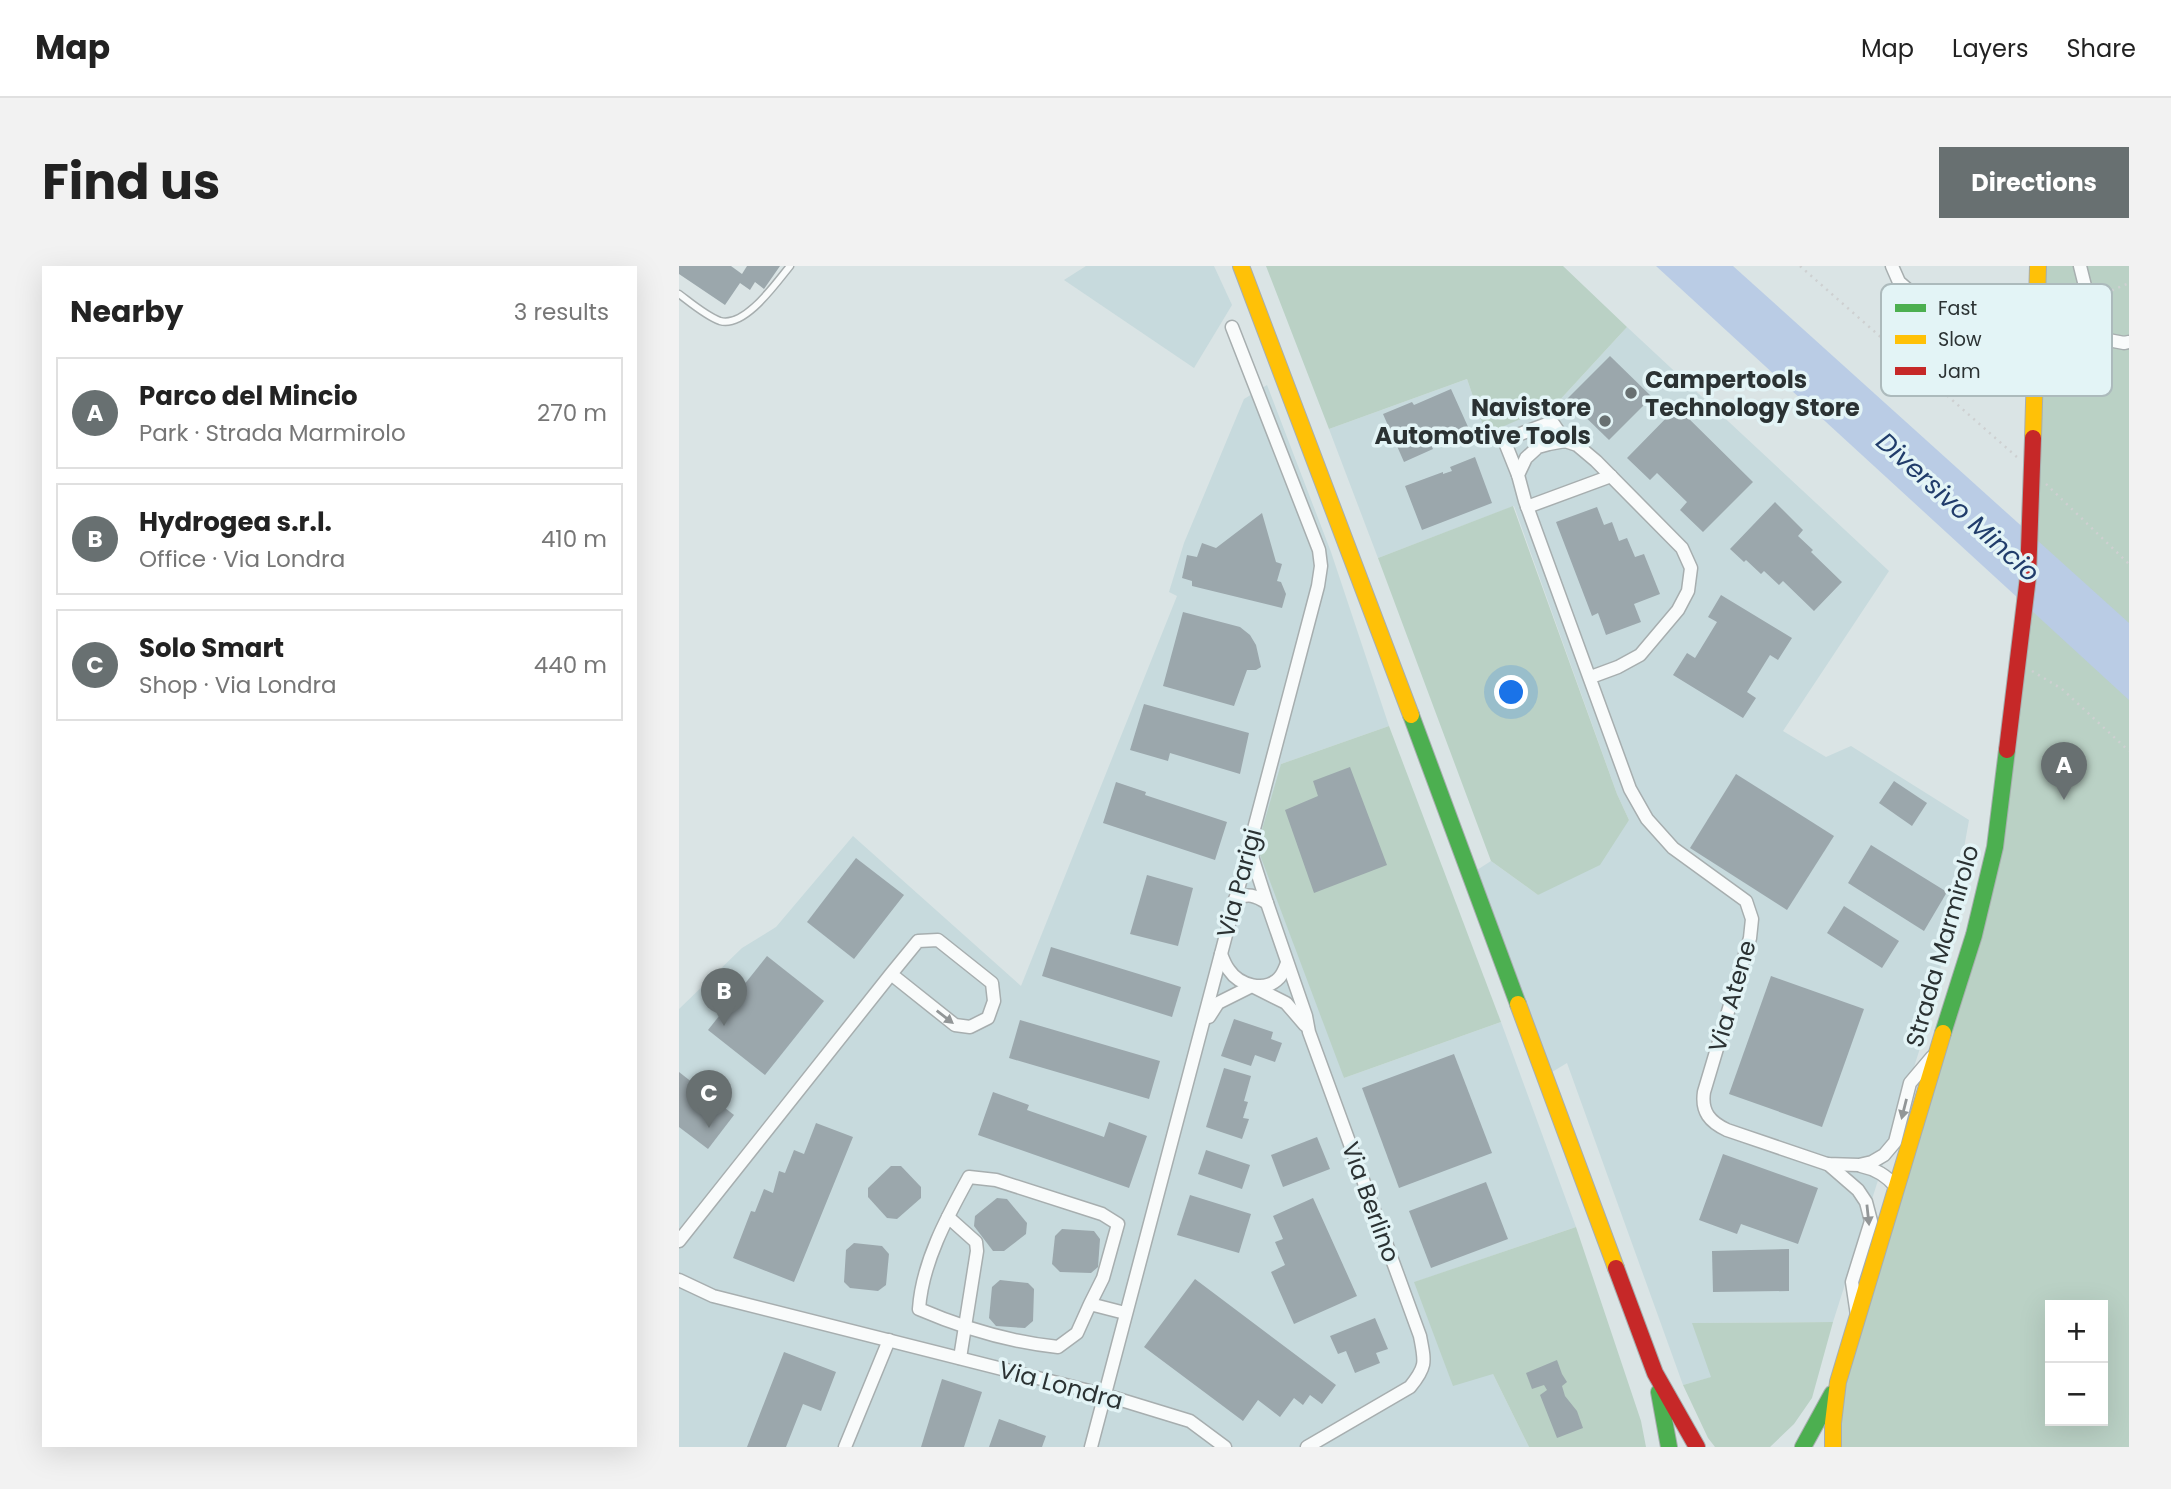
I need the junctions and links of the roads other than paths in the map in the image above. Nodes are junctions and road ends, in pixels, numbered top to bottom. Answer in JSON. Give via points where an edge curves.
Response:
{"nodes":[{"id":1,"x":790,"y":266,"type":"edge"},
{"id":2,"x":1241,"y":266,"type":"edge"},
{"id":3,"x":1892,"y":266,"type":"edge"},
{"id":4,"x":2038,"y":266,"type":"edge"},
{"id":5,"x":2080,"y":266,"type":"edge"},
{"id":6,"x":1901,"y":284,"type":"edge"},
{"id":7,"x":2038,"y":284,"type":"edge"},
{"id":8,"x":2085,"y":284,"type":"edge"},
{"id":9,"x":679,"y":294,"type":"edge"},
{"id":10,"x":1231,"y":327,"type":"dead end"},
{"id":11,"x":2035,"y":396,"type":"edge"},
{"id":12,"x":1565,"y":441,"type":"junction"},
{"id":13,"x":1518,"y":475,"type":"junction"},
{"id":14,"x":1611,"y":476,"type":"junction"},
{"id":15,"x":1527,"y":507,"type":"junction"},
{"id":16,"x":1591,"y":677,"type":"junction"},
{"id":17,"x":1249,"y":847,"type":"junction"},
{"id":18,"x":1235,"y":899,"type":"junction"},
{"id":19,"x":1266,"y":903,"type":"junction"},
{"id":20,"x":1221,"y":954,"type":"junction"},
{"id":21,"x":1287,"y":963,"type":"junction"},
{"id":22,"x":891,"y":974,"type":"junction"},
{"id":23,"x":1252,"y":986,"type":"junction"},
{"id":24,"x":1202,"y":1028,"type":"junction"},
{"id":25,"x":1309,"y":1032,"type":"junction"},
{"id":26,"x":1936,"y":1051,"type":"junction"},
{"id":27,"x":1828,"y":1164,"type":"junction"},
{"id":28,"x":1859,"y":1166,"type":"junction"},
{"id":29,"x":1896,"y":1187,"type":"junction"},
{"id":30,"x":949,"y":1217,"type":"junction"},
{"id":31,"x":679,"y":1241,"type":"edge"},
{"id":32,"x":679,"y":1280,"type":"edge"},
{"id":33,"x":1090,"y":1304,"type":"junction"},
{"id":34,"x":1125,"y":1313,"type":"junction"},
{"id":35,"x":1857,"y":1315,"type":"junction"},
{"id":36,"x":966,"y":1327,"type":"junction"},
{"id":37,"x":889,"y":1340,"type":"junction"},
{"id":38,"x":960,"y":1358,"type":"junction"},
{"id":39,"x":1655,"y":1373,"type":"junction"},
{"id":40,"x":1838,"y":1382,"type":"junction"},
{"id":41,"x":1105,"y":1395,"type":"junction"},
{"id":42,"x":845,"y":1447,"type":"edge"},
{"id":43,"x":1091,"y":1447,"type":"edge"},
{"id":44,"x":1225,"y":1447,"type":"edge"},
{"id":45,"x":1307,"y":1447,"type":"edge"},
{"id":46,"x":1669,"y":1447,"type":"edge"},
{"id":47,"x":1697,"y":1447,"type":"edge"},
{"id":48,"x":1803,"y":1447,"type":"edge"},
{"id":49,"x":1833,"y":1447,"type":"edge"}],
"edges":[{"from":1,"to":9,"type":"lane","via":[[766,296],[737,320],[722,321]]},
{"from":2,"to":39,"type":"main road"},
{"from":3,"to":6,"type":"street"},
{"from":4,"to":7,"type":"main road","name":"Strada Marmirolo"},
{"from":5,"to":8,"type":"street"},
{"from":10,"to":17,"type":"street","name":"Via Parigi","via":[[1319,550],[1321,566]]},
{"from":11,"to":26,"type":"main road","name":"Strada Marmirolo","via":[[2028,577],[1994,847],[1974,935]]},
{"from":12,"to":13,"type":"street","via":[[1538,447]]},
{"from":12,"to":13,"type":"street","name":"Via Atene","via":[[1552,422],[1504,440]]},
{"from":12,"to":14,"type":"street","name":"Via Atene","via":[[1577,445]]},
{"from":13,"to":15,"type":"street","name":"Via Atene"},
{"from":14,"to":15,"type":"street"},
{"from":14,"to":16,"type":"street","name":"Via Atene","via":[[1682,548],[1691,568],[1688,591],[1678,610],[1640,655]]},
{"from":15,"to":16,"type":"street","name":"Via Atene"},
{"from":16,"to":27,"type":"street","name":"Via Atene","via":[[1630,789],[1647,819],[1673,848],[1747,901],[1752,919],[1705,1092],[1706,1115],[1727,1130]]},
{"from":17,"to":18,"type":"street","name":"Via Parigi"},
{"from":17,"to":19,"type":"street","name":"Via Berlino"},
{"from":18,"to":19,"type":"street","via":[[1249,894]]},
{"from":18,"to":20,"type":"street","name":"Via Parigi"},
{"from":19,"to":21,"type":"street","name":"Via Berlino"},
{"from":20,"to":23,"type":"street","via":[[1236,978]]},
{"from":20,"to":24,"type":"street","name":"Via Parigi"},
{"from":21,"to":23,"type":"street","via":[[1276,981]]},
{"from":21,"to":25,"type":"street","name":"Via Berlino"},
{"from":22,"to":22,"type":"street","one_way":true,"via":[[955,1025],[970,1027],[988,1018],[994,1001],[992,983],[938,940],[918,941]]},
{"from":22,"to":31,"type":"street"},
{"from":23,"to":24,"type":"street","via":[[1218,1003]]},
{"from":23,"to":25,"type":"street","via":[[1286,1003]]},
{"from":24,"to":34,"type":"street","name":"Via Parigi"},
{"from":25,"to":45,"type":"street","name":"Via Berlino","via":[[1423,1355],[1422,1372],[1410,1387]]},
{"from":26,"to":28,"type":"street","one_way":true,"via":[[1910,1083],[1895,1142],[1884,1155]]},
{"from":26,"to":29,"type":"main road","name":"Strada Marmirolo"},
{"from":27,"to":28,"type":"street","name":"Via Atene"},
{"from":27,"to":35,"type":"street","name":"Via Atene","one_way":true,"via":[[1859,1190],[1871,1221],[1852,1282]]},
{"from":28,"to":29,"type":"street","via":[[1877,1171]]},
{"from":29,"to":35,"type":"main road","name":"Strada Marmirolo"},
{"from":30,"to":33,"type":"street","via":[[969,1177],[996,1180],[1102,1214],[1118,1224],[1103,1278]]},
{"from":30,"to":36,"type":"street","via":[[976,1242]]},
{"from":30,"to":36,"type":"street","via":[[920,1289],[919,1309]]},
{"from":32,"to":37,"type":"street","name":"Via Londra","via":[[713,1296]]},
{"from":33,"to":34,"type":"street"},
{"from":33,"to":36,"type":"street","via":[[1077,1333],[1059,1347],[1028,1344]]},
{"from":34,"to":41,"type":"street","name":"Via Parigi"},
{"from":35,"to":40,"type":"main road","name":"Strada Marmirolo"},
{"from":36,"to":38,"type":"street"},
{"from":37,"to":38,"type":"street","name":"Via Londra"},
{"from":37,"to":42,"type":"street"},
{"from":38,"to":41,"type":"street","name":"Via Londra"},
{"from":39,"to":46,"type":"main road"},
{"from":39,"to":47,"type":"main road"},
{"from":40,"to":48,"type":"main road","name":"Strada Marmirolo"},
{"from":40,"to":49,"type":"main road","name":"Strada Marmirolo"},
{"from":41,"to":43,"type":"street","name":"Via Parigi"},
{"from":41,"to":44,"type":"street","name":"Via Londra","via":[[1190,1421]]}]}
